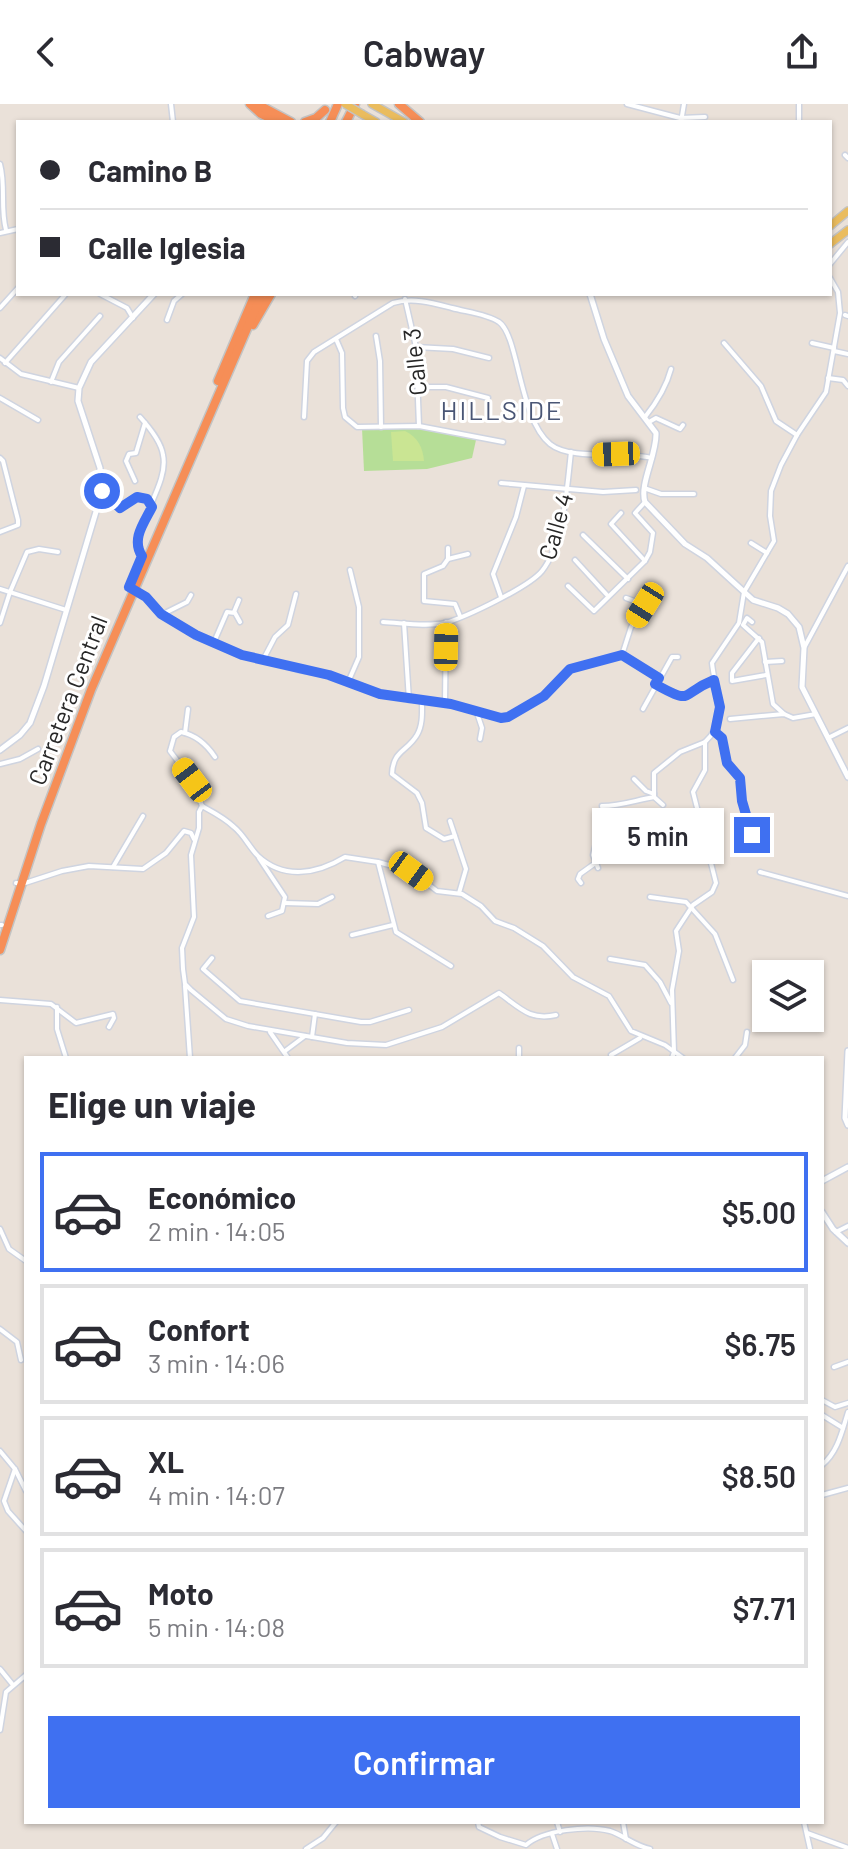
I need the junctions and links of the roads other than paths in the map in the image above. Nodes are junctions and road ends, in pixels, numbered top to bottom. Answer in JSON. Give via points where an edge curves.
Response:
{"nodes":[{"id":1,"x":252,"y":104,"type":"edge"},
{"id":2,"x":342,"y":104,"type":"edge"},
{"id":3,"x":372,"y":104,"type":"edge"},
{"id":4,"x":399,"y":104,"type":"edge"},
{"id":5,"x":627,"y":104,"type":"edge"},
{"id":6,"x":684,"y":104,"type":"edge"},
{"id":7,"x":638,"y":106,"type":"edge"},
{"id":8,"x":326,"y":107,"type":"edge"},
{"id":9,"x":705,"y":117,"type":"dead end"},
{"id":10,"x":274,"y":120,"type":"edge"},
{"id":11,"x":288,"y":120,"type":"edge"},
{"id":12,"x":309,"y":120,"type":"edge"},
{"id":13,"x":372,"y":120,"type":"edge"},
{"id":14,"x":400,"y":120,"type":"edge"},
{"id":15,"x":418,"y":120,"type":"edge"},
{"id":16,"x":681,"y":120,"type":"edge"},
{"id":17,"x":0,"y":164,"type":"edge"},
{"id":18,"x":848,"y":211,"type":"edge"},
{"id":19,"x":832,"y":224,"type":"edge"},
{"id":20,"x":848,"y":230,"type":"edge"},
{"id":21,"x":3,"y":232,"type":"edge"},
{"id":22,"x":832,"y":242,"type":"edge"},
{"id":23,"x":848,"y":242,"type":"edge"},
{"id":24,"x":832,"y":262,"type":"edge"},
{"id":25,"x":832,"y":282,"type":"edge"},
{"id":26,"x":16,"y":290,"type":"edge"},
{"id":27,"x":64,"y":296,"type":"edge"},
{"id":28,"x":104,"y":296,"type":"edge"},
{"id":29,"x":152,"y":296,"type":"edge"},
{"id":30,"x":180,"y":296,"type":"edge"},
{"id":31,"x":248,"y":296,"type":"edge"},
{"id":32,"x":254,"y":296,"type":"edge"},
{"id":33,"x":261,"y":296,"type":"edge"},
{"id":34,"x":270,"y":296,"type":"edge"},
{"id":35,"x":437,"y":296,"type":"edge"},
{"id":36,"x":591,"y":296,"type":"edge"},
{"id":37,"x":405,"y":299,"type":"junction"},
{"id":38,"x":435,"y":303,"type":"junction"},
{"id":39,"x":0,"y":308,"type":"edge"},
{"id":40,"x":100,"y":316,"type":"dead end"},
{"id":41,"x":133,"y":318,"type":"junction"},
{"id":42,"x":167,"y":320,"type":"dead end"},
{"id":43,"x":376,"y":336,"type":"dead end"},
{"id":44,"x":336,"y":339,"type":"junction"},
{"id":45,"x":724,"y":343,"type":"dead end"},
{"id":46,"x":812,"y":343,"type":"dead end"},
{"id":47,"x":236,"y":346,"type":"junction"},
{"id":48,"x":416,"y":347,"type":"junction"},
{"id":49,"x":834,"y":349,"type":"junction"},
{"id":50,"x":848,"y":354,"type":"edge"},
{"id":51,"x":489,"y":358,"type":"dead end"},
{"id":52,"x":2,"y":360,"type":"edge"},
{"id":53,"x":671,"y":369,"type":"dead end"},
{"id":54,"x":828,"y":378,"type":"junction"},
{"id":55,"x":51,"y":382,"type":"junction"},
{"id":56,"x":848,"y":386,"type":"edge"},
{"id":57,"x":419,"y":387,"type":"junction"},
{"id":58,"x":79,"y":388,"type":"junction"},
{"id":59,"x":0,"y":398,"type":"edge"},
{"id":60,"x":488,"y":398,"type":"dead end"},
{"id":61,"x":140,"y":417,"type":"dead end"},
{"id":62,"x":304,"y":417,"type":"dead end"},
{"id":63,"x":38,"y":420,"type":"dead end"},
{"id":64,"x":647,"y":420,"type":"junction"},
{"id":65,"x":145,"y":423,"type":"junction"},
{"id":66,"x":683,"y":425,"type":"dead end"},
{"id":67,"x":419,"y":426,"type":"junction"},
{"id":68,"x":381,"y":427,"type":"junction"},
{"id":69,"x":797,"y":435,"type":"junction"},
{"id":70,"x":503,"y":442,"type":"dead end"},
{"id":71,"x":571,"y":452,"type":"junction"},
{"id":72,"x":0,"y":458,"type":"edge"},
{"id":73,"x":653,"y":458,"type":"junction"},
{"id":74,"x":135,"y":481,"type":"dead end"},
{"id":75,"x":501,"y":483,"type":"dead end"},
{"id":76,"x":524,"y":486,"type":"junction"},
{"id":77,"x":644,"y":488,"type":"junction"},
{"id":78,"x":567,"y":490,"type":"junction"},
{"id":79,"x":636,"y":490,"type":"dead end"},
{"id":80,"x":102,"y":491,"type":"junction"},
{"id":81,"x":694,"y":494,"type":"dead end"},
{"id":82,"x":645,"y":502,"type":"junction"},
{"id":83,"x":152,"y":507,"type":"junction"},
{"id":84,"x":621,"y":513,"type":"dead end"},
{"id":85,"x":0,"y":532,"type":"edge"},
{"id":86,"x":583,"y":535,"type":"dead end"},
{"id":87,"x":751,"y":543,"type":"dead end"},
{"id":88,"x":448,"y":548,"type":"dead end"},
{"id":89,"x":58,"y":552,"type":"dead end"},
{"id":90,"x":767,"y":553,"type":"junction"},
{"id":91,"x":468,"y":554,"type":"dead end"},
{"id":92,"x":142,"y":556,"type":"junction"},
{"id":93,"x":448,"y":559,"type":"junction"},
{"id":94,"x":575,"y":560,"type":"dead end"},
{"id":95,"x":645,"y":561,"type":"junction"},
{"id":96,"x":848,"y":566,"type":"edge"},
{"id":97,"x":350,"y":570,"type":"dead end"},
{"id":98,"x":628,"y":579,"type":"junction"},
{"id":99,"x":568,"y":586,"type":"dead end"},
{"id":100,"x":131,"y":588,"type":"junction"},
{"id":101,"x":0,"y":589,"type":"edge"},
{"id":102,"x":10,"y":592,"type":"junction"},
{"id":103,"x":744,"y":592,"type":"junction"},
{"id":104,"x":296,"y":594,"type":"dead end"},
{"id":105,"x":191,"y":595,"type":"dead end"},
{"id":106,"x":608,"y":596,"type":"junction"},
{"id":107,"x":501,"y":598,"type":"junction"},
{"id":108,"x":626,"y":598,"type":"dead end"},
{"id":109,"x":239,"y":600,"type":"dead end"},
{"id":110,"x":67,"y":610,"type":"junction"},
{"id":111,"x":234,"y":612,"type":"junction"},
{"id":112,"x":161,"y":614,"type":"junction"},
{"id":113,"x":460,"y":616,"type":"junction"},
{"id":114,"x":240,"y":622,"type":"dead end"},
{"id":115,"x":383,"y":622,"type":"dead end"},
{"id":116,"x":446,"y":622,"type":"junction"},
{"id":117,"x":752,"y":622,"type":"dead end"},
{"id":118,"x":0,"y":623,"type":"edge"},
{"id":119,"x":404,"y":623,"type":"junction"},
{"id":120,"x":759,"y":638,"type":"junction"},
{"id":121,"x":214,"y":642,"type":"junction"},
{"id":122,"x":804,"y":648,"type":"junction"},
{"id":123,"x":622,"y":655,"type":"junction"},
{"id":124,"x":678,"y":657,"type":"dead end"},
{"id":125,"x":264,"y":658,"type":"junction"},
{"id":126,"x":782,"y":661,"type":"dead end"},
{"id":127,"x":765,"y":662,"type":"junction"},
{"id":128,"x":766,"y":675,"type":"junction"},
{"id":129,"x":659,"y":678,"type":"junction"},
{"id":130,"x":714,"y":680,"type":"junction"},
{"id":131,"x":348,"y":681,"type":"junction"},
{"id":132,"x":655,"y":684,"type":"junction"},
{"id":133,"x":409,"y":700,"type":"junction"},
{"id":134,"x":422,"y":701,"type":"junction"},
{"id":135,"x":445,"y":703,"type":"junction"},
{"id":136,"x":188,"y":709,"type":"dead end"},
{"id":137,"x":643,"y":709,"type":"dead end"},
{"id":138,"x":476,"y":710,"type":"junction"},
{"id":139,"x":784,"y":714,"type":"junction"},
{"id":140,"x":816,"y":714,"type":"junction"},
{"id":141,"x":730,"y":719,"type":"dead end"},
{"id":142,"x":848,"y":728,"type":"edge"},
{"id":143,"x":715,"y":732,"type":"junction"},
{"id":144,"x":185,"y":733,"type":"junction"},
{"id":145,"x":828,"y":738,"type":"junction"},
{"id":146,"x":480,"y":739,"type":"dead end"},
{"id":147,"x":705,"y":742,"type":"junction"},
{"id":148,"x":38,"y":749,"type":"dead end"},
{"id":149,"x":0,"y":750,"type":"edge"},
{"id":150,"x":215,"y":757,"type":"dead end"},
{"id":151,"x":0,"y":764,"type":"edge"},
{"id":152,"x":848,"y":777,"type":"edge"},
{"id":153,"x":634,"y":779,"type":"dead end"},
{"id":154,"x":654,"y":796,"type":"junction"},
{"id":155,"x":663,"y":805,"type":"dead end"},
{"id":156,"x":202,"y":806,"type":"junction"},
{"id":157,"x":143,"y":816,"type":"dead end"},
{"id":158,"x":450,"y":821,"type":"dead end"},
{"id":159,"x":703,"y":834,"type":"junction"},
{"id":160,"x":455,"y":836,"type":"junction"},
{"id":161,"x":195,"y":842,"type":"junction"},
{"id":162,"x":752,"y":846,"type":"dead end"},
{"id":163,"x":258,"y":856,"type":"junction"},
{"id":164,"x":655,"y":857,"type":"dead end"},
{"id":165,"x":378,"y":862,"type":"junction"},
{"id":166,"x":113,"y":867,"type":"junction"},
{"id":167,"x":760,"y":872,"type":"dead end"},
{"id":168,"x":19,"y":883,"type":"junction"},
{"id":169,"x":581,"y":883,"type":"dead end"},
{"id":170,"x":459,"y":893,"type":"junction"},
{"id":171,"x":848,"y":896,"type":"edge"},
{"id":172,"x":332,"y":897,"type":"dead end"},
{"id":173,"x":650,"y":897,"type":"dead end"},
{"id":174,"x":284,"y":903,"type":"junction"},
{"id":175,"x":690,"y":910,"type":"junction"},
{"id":176,"x":268,"y":916,"type":"dead end"},
{"id":177,"x":393,"y":925,"type":"junction"},
{"id":178,"x":1,"y":928,"type":"edge"},
{"id":179,"x":352,"y":935,"type":"dead end"},
{"id":180,"x":0,"y":950,"type":"edge"},
{"id":181,"x":212,"y":958,"type":"dead end"},
{"id":182,"x":610,"y":959,"type":"dead end"},
{"id":183,"x":451,"y":966,"type":"dead end"},
{"id":184,"x":733,"y":980,"type":"dead end"},
{"id":185,"x":185,"y":984,"type":"junction"},
{"id":186,"x":0,"y":1000,"type":"edge"},
{"id":187,"x":673,"y":1004,"type":"junction"},
{"id":188,"x":57,"y":1007,"type":"junction"},
{"id":189,"x":409,"y":1010,"type":"dead end"},
{"id":190,"x":315,"y":1014,"type":"junction"},
{"id":191,"x":556,"y":1015,"type":"dead end"},
{"id":192,"x":109,"y":1027,"type":"dead end"},
{"id":193,"x":269,"y":1030,"type":"junction"},
{"id":194,"x":747,"y":1032,"type":"dead end"},
{"id":195,"x":305,"y":1036,"type":"junction"},
{"id":196,"x":312,"y":1037,"type":"junction"},
{"id":197,"x":641,"y":1037,"type":"junction"},
{"id":198,"x":519,"y":1048,"type":"dead end"},
{"id":199,"x":285,"y":1051,"type":"junction"},
{"id":200,"x":848,"y":1051,"type":"edge"},
{"id":201,"x":611,"y":1055,"type":"dead end"},
{"id":202,"x":673,"y":1055,"type":"edge"},
{"id":203,"x":65,"y":1056,"type":"edge"},
{"id":204,"x":190,"y":1056,"type":"edge"},
{"id":205,"x":287,"y":1056,"type":"edge"},
{"id":206,"x":519,"y":1056,"type":"edge"},
{"id":207,"x":737,"y":1056,"type":"edge"},
{"id":208,"x":847,"y":1089,"type":"edge"},
{"id":209,"x":848,"y":1125,"type":"edge"},
{"id":210,"x":848,"y":1167,"type":"edge"},
{"id":211,"x":824,"y":1180,"type":"edge"},
{"id":212,"x":824,"y":1215,"type":"edge"},
{"id":213,"x":848,"y":1226,"type":"edge"},
{"id":214,"x":0,"y":1229,"type":"edge"},
{"id":215,"x":836,"y":1232,"type":"junction"},
{"id":216,"x":848,"y":1243,"type":"edge"},
{"id":217,"x":24,"y":1260,"type":"edge"},
{"id":218,"x":0,"y":1329,"type":"edge"},
{"id":219,"x":21,"y":1360,"type":"dead end"},
{"id":220,"x":848,"y":1362,"type":"edge"},
{"id":221,"x":834,"y":1367,"type":"dead end"},
{"id":222,"x":824,"y":1401,"type":"edge"},
{"id":223,"x":848,"y":1403,"type":"edge"},
{"id":224,"x":848,"y":1412,"type":"edge"},
{"id":225,"x":824,"y":1416,"type":"edge"},
{"id":226,"x":843,"y":1428,"type":"junction"},
{"id":227,"x":0,"y":1451,"type":"edge"},
{"id":228,"x":824,"y":1463,"type":"edge"},
{"id":229,"x":15,"y":1469,"type":"junction"},
{"id":230,"x":24,"y":1487,"type":"edge"},
{"id":231,"x":848,"y":1488,"type":"edge"},
{"id":232,"x":824,"y":1494,"type":"edge"},
{"id":233,"x":2,"y":1501,"type":"edge"},
{"id":234,"x":24,"y":1529,"type":"edge"},
{"id":235,"x":0,"y":1669,"type":"edge"},
{"id":236,"x":24,"y":1677,"type":"edge"},
{"id":237,"x":13,"y":1685,"type":"junction"},
{"id":238,"x":0,"y":1730,"type":"edge"},
{"id":239,"x":334,"y":1824,"type":"edge"},
{"id":240,"x":478,"y":1824,"type":"edge"},
{"id":241,"x":558,"y":1824,"type":"edge"},
{"id":242,"x":623,"y":1824,"type":"edge"},
{"id":243,"x":805,"y":1824,"type":"edge"},
{"id":244,"x":560,"y":1832,"type":"junction"},
{"id":245,"x":807,"y":1833,"type":"junction"},
{"id":246,"x":552,"y":1834,"type":"junction"},
{"id":247,"x":626,"y":1839,"type":"junction"},
{"id":248,"x":526,"y":1847,"type":"edge"},
{"id":249,"x":848,"y":1848,"type":"edge"},
{"id":250,"x":306,"y":1849,"type":"edge"},
{"id":251,"x":557,"y":1849,"type":"edge"},
{"id":252,"x":650,"y":1849,"type":"edge"},
{"id":253,"x":810,"y":1849,"type":"edge"}],
"edges":[{"from":1,"to":10,"type":"highway"},
{"from":1,"to":11,"type":"highway"},
{"from":2,"to":13,"type":"main road","bridge":true},
{"from":3,"to":14,"type":"main road"},
{"from":4,"to":15,"type":"highway"},
{"from":5,"to":7,"type":"street"},
{"from":6,"to":16,"type":"street"},
{"from":7,"to":16,"type":"street"},
{"from":8,"to":12,"type":"highway"},
{"from":9,"to":16,"type":"street"},
{"from":17,"to":21,"type":"street"},
{"from":18,"to":19,"type":"main road"},
{"from":20,"to":22,"type":"main road"},
{"from":23,"to":24,"type":"street"},
{"from":25,"to":49,"type":"street","via":[[840,313]]},
{"from":26,"to":39,"type":"street"},
{"from":27,"to":52,"type":"street"},
{"from":28,"to":41,"type":"street","via":[[127,308]]},
{"from":29,"to":41,"type":"street"},
{"from":30,"to":42,"type":"street"},
{"from":31,"to":47,"type":"highway"},
{"from":32,"to":47,"type":"highway","name":"Carretera Central"},
{"from":33,"to":47,"type":"highway","name":"Carretera Central"},
{"from":34,"to":47,"type":"highway"},
{"from":35,"to":38,"type":"street"},
{"from":36,"to":64,"type":"street","via":[[628,396]]},
{"from":37,"to":38,"type":"street"},
{"from":37,"to":44,"type":"street"},
{"from":37,"to":48,"type":"street","name":"Calle 3"},
{"from":38,"to":71,"type":"street","via":[[499,322],[508,331],[522,392],[540,433],[555,448]]},
{"from":40,"to":55,"type":"street","via":[[59,362]]},
{"from":41,"to":58,"type":"street","via":[[91,362]]},
{"from":43,"to":68,"type":"street"},
{"from":44,"to":62,"type":"street","via":[[307,361]]},
{"from":44,"to":68,"type":"street","via":[[342,353],[345,417],[357,427]]},
{"from":45,"to":69,"type":"street","via":[[761,386],[776,421]]},
{"from":46,"to":49,"type":"street"},
{"from":47,"to":92,"type":"highway","name":"Carretera Central"},
{"from":47,"to":100,"type":"highway","name":"Carretera Central"},
{"from":48,"to":51,"type":"street"},
{"from":48,"to":57,"type":"street","name":"Calle 3"},
{"from":49,"to":50,"type":"street"},
{"from":49,"to":54,"type":"street"},
{"from":52,"to":55,"type":"street","via":[[21,374]]},
{"from":53,"to":64,"type":"street"},
{"from":54,"to":56,"type":"street"},
{"from":54,"to":69,"type":"street","via":[[819,405]]},
{"from":55,"to":58,"type":"street"},
{"from":57,"to":60,"type":"street","via":[[446,387]]},
{"from":57,"to":67,"type":"street","name":"Calle 3"},
{"from":58,"to":80,"type":"street"},
{"from":59,"to":63,"type":"street"},
{"from":61,"to":65,"type":"street"},
{"from":64,"to":66,"type":"street","via":[[656,418],[676,429]]},
{"from":64,"to":73,"type":"street","via":[[657,437]]},
{"from":65,"to":74,"type":"street","via":[[136,453],[126,461]]},
{"from":65,"to":83,"type":"street","via":[[164,459]]},
{"from":67,"to":68,"type":"street"},
{"from":67,"to":70,"type":"street"},
{"from":69,"to":90,"type":"street","via":[[771,491],[774,541]]},
{"from":71,"to":73,"type":"street"},
{"from":71,"to":78,"type":"street","name":"Calle 4"},
{"from":72,"to":85,"type":"street","via":[[18,525]]},
{"from":73,"to":77,"type":"street"},
{"from":75,"to":76,"type":"street"},
{"from":76,"to":78,"type":"street"},
{"from":76,"to":107,"type":"street","via":[[493,574]]},
{"from":77,"to":81,"type":"street"},
{"from":77,"to":82,"type":"street"},
{"from":78,"to":79,"type":"street"},
{"from":78,"to":107,"type":"street","name":"Calle 4","via":[[543,570]]},
{"from":80,"to":83,"type":"street","via":[[120,508],[137,497]]},
{"from":80,"to":110,"type":"street"},
{"from":82,"to":95,"type":"street","via":[[635,513],[653,533]]},
{"from":82,"to":103,"type":"street","via":[[685,544]]},
{"from":83,"to":92,"type":"street","via":[[137,536]]},
{"from":84,"to":95,"type":"street","via":[[611,524]]},
{"from":86,"to":98,"type":"street"},
{"from":87,"to":90,"type":"street"},
{"from":88,"to":93,"type":"street"},
{"from":89,"to":102,"type":"street","via":[[27,552]]},
{"from":90,"to":103,"type":"street"},
{"from":91,"to":93,"type":"street"},
{"from":92,"to":100,"type":"highway","name":"Carretera Central"},
{"from":93,"to":113,"type":"street","via":[[424,574],[424,601],[455,604]]},
{"from":94,"to":106,"type":"street"},
{"from":95,"to":98,"type":"street"},
{"from":96,"to":122,"type":"street"},
{"from":97,"to":131,"type":"street","via":[[359,607],[359,657]]},
{"from":98,"to":106,"type":"street"},
{"from":99,"to":106,"type":"street","via":[[594,611]]},
{"from":100,"to":112,"type":"street"},
{"from":100,"to":168,"type":"highway","name":"Carretera Central","via":[[65,743]]},
{"from":101,"to":102,"type":"street"},
{"from":102,"to":110,"type":"street"},
{"from":102,"to":118,"type":"street"},
{"from":103,"to":122,"type":"street","via":[[788,614],[799,627]]},
{"from":103,"to":130,"type":"street","via":[[739,623],[712,663]]},
{"from":104,"to":125,"type":"street","via":[[288,625]]},
{"from":105,"to":112,"type":"street"},
{"from":107,"to":113,"type":"street","name":"Calle 4"},
{"from":108,"to":123,"type":"street","via":[[645,605]]},
{"from":109,"to":111,"type":"street"},
{"from":110,"to":149,"type":"street","via":[[30,723]]},
{"from":111,"to":114,"type":"street"},
{"from":111,"to":121,"type":"street","via":[[227,612]]},
{"from":112,"to":121,"type":"street"},
{"from":113,"to":116,"type":"street","name":"Calle 4"},
{"from":115,"to":119,"type":"street","name":"Calle 4"},
{"from":116,"to":119,"type":"street","name":"Calle 4"},
{"from":116,"to":135,"type":"street"},
{"from":117,"to":120,"type":"street","via":[[747,618],[743,625]]},
{"from":119,"to":133,"type":"street"},
{"from":120,"to":127,"type":"street"},
{"from":120,"to":128,"type":"street","via":[[732,673],[732,681]]},
{"from":121,"to":125,"type":"street"},
{"from":122,"to":140,"type":"street","via":[[802,687]]},
{"from":123,"to":129,"type":"street"},
{"from":123,"to":138,"type":"street","via":[[570,669],[544,696],[508,717]]},
{"from":124,"to":129,"type":"street","via":[[672,657]]},
{"from":125,"to":131,"type":"street"},
{"from":126,"to":127,"type":"street"},
{"from":127,"to":128,"type":"street"},
{"from":128,"to":139,"type":"street","via":[[773,704]]},
{"from":129,"to":132,"type":"street"},
{"from":130,"to":132,"type":"street","via":[[683,697]]},
{"from":130,"to":143,"type":"street","via":[[720,707]]},
{"from":131,"to":133,"type":"street"},
{"from":132,"to":137,"type":"street"},
{"from":133,"to":134,"type":"street"},
{"from":134,"to":135,"type":"street"},
{"from":134,"to":160,"type":"street","via":[[417,734],[396,755],[392,774],[417,793],[426,828],[444,839]]},
{"from":135,"to":138,"type":"street"},
{"from":136,"to":144,"type":"street"},
{"from":138,"to":146,"type":"street"},
{"from":139,"to":140,"type":"street"},
{"from":139,"to":141,"type":"street"},
{"from":140,"to":145,"type":"street"},
{"from":142,"to":145,"type":"street"},
{"from":143,"to":147,"type":"street"},
{"from":143,"to":162,"type":"street","via":[[722,738],[727,763],[740,778]]},
{"from":144,"to":150,"type":"street","via":[[206,744]]},
{"from":144,"to":156,"type":"street","via":[[174,737],[170,751],[192,780]]},
{"from":145,"to":152,"type":"street"},
{"from":147,"to":154,"type":"street","via":[[680,752],[654,773]]},
{"from":147,"to":159,"type":"street","via":[[705,770],[693,792]]},
{"from":148,"to":151,"type":"street"},
{"from":153,"to":154,"type":"street"},
{"from":154,"to":155,"type":"street"},
{"from":154,"to":169,"type":"street","via":[[602,806],[608,831],[596,843],[596,866],[580,874]]},
{"from":156,"to":161,"type":"street"},
{"from":156,"to":163,"type":"street","via":[[236,828]]},
{"from":157,"to":166,"type":"street"},
{"from":158,"to":160,"type":"street"},
{"from":159,"to":164,"type":"street","via":[[678,839]]},
{"from":159,"to":175,"type":"street","via":[[716,883]]},
{"from":160,"to":170,"type":"street","via":[[466,869]]},
{"from":161,"to":166,"type":"street","via":[[184,831],[151,866],[137,871]]},
{"from":161,"to":185,"type":"street","via":[[194,917],[182,948]]},
{"from":163,"to":165,"type":"street","via":[[290,874],[345,857]]},
{"from":163,"to":174,"type":"street"},
{"from":165,"to":170,"type":"street","via":[[411,871],[437,891]]},
{"from":165,"to":177,"type":"street"},
{"from":166,"to":168,"type":"street","via":[[78,867]]},
{"from":167,"to":171,"type":"street"},
{"from":168,"to":178,"type":"highway","name":"Carretera Central"},
{"from":168,"to":180,"type":"highway","name":"Carretera Central"},
{"from":170,"to":197,"type":"street","via":[[495,921],[543,946],[573,977],[609,996],[631,1031]]},
{"from":172,"to":174,"type":"street","via":[[318,904]]},
{"from":173,"to":175,"type":"street","via":[[686,902]]},
{"from":174,"to":176,"type":"street","via":[[282,911]]},
{"from":175,"to":184,"type":"street","via":[[715,934]]},
{"from":175,"to":187,"type":"street","via":[[676,931]]},
{"from":177,"to":179,"type":"street"},
{"from":177,"to":183,"type":"street","via":[[403,939]]},
{"from":181,"to":190,"type":"street","via":[[203,969],[240,1001]]},
{"from":182,"to":187,"type":"street","via":[[645,965]]},
{"from":185,"to":193,"type":"street","via":[[226,1019]]},
{"from":185,"to":204,"type":"street"},
{"from":186,"to":188,"type":"street"},
{"from":187,"to":202,"type":"street"},
{"from":188,"to":192,"type":"street","via":[[76,1023],[113,1014]]},
{"from":188,"to":203,"type":"street"},
{"from":189,"to":190,"type":"street","via":[[370,1022]]},
{"from":190,"to":196,"type":"street"},
{"from":191,"to":196,"type":"street","via":[[530,1015],[499,993],[442,1027],[386,1045]]},
{"from":193,"to":195,"type":"street"},
{"from":193,"to":199,"type":"street"},
{"from":194,"to":207,"type":"street"},
{"from":195,"to":196,"type":"street"},
{"from":195,"to":199,"type":"street"},
{"from":197,"to":201,"type":"street"},
{"from":197,"to":202,"type":"street"},
{"from":198,"to":206,"type":"street"},
{"from":199,"to":205,"type":"street"},
{"from":200,"to":208,"type":"street"},
{"from":208,"to":209,"type":"street"},
{"from":210,"to":211,"type":"street"},
{"from":212,"to":215,"type":"street"},
{"from":213,"to":215,"type":"street"},
{"from":214,"to":217,"type":"street","via":[[9,1249]]},
{"from":215,"to":216,"type":"street"},
{"from":218,"to":219,"type":"street","via":[[17,1342]]},
{"from":220,"to":221,"type":"street"},
{"from":222,"to":223,"type":"street","via":[[835,1407]]},
{"from":224,"to":226,"type":"street"},
{"from":225,"to":226,"type":"street"},
{"from":226,"to":228,"type":"street"},
{"from":227,"to":229,"type":"street"},
{"from":229,"to":230,"type":"street"},
{"from":229,"to":233,"type":"street"},
{"from":231,"to":232,"type":"street"},
{"from":233,"to":234,"type":"street"},
{"from":235,"to":237,"type":"street"},
{"from":236,"to":237,"type":"street"},
{"from":237,"to":238,"type":"street","via":[[6,1692]]},
{"from":239,"to":250,"type":"street"},
{"from":240,"to":248,"type":"street"},
{"from":241,"to":244,"type":"street"},
{"from":242,"to":247,"type":"street"},
{"from":243,"to":245,"type":"street"},
{"from":244,"to":246,"type":"street"},
{"from":244,"to":247,"type":"street","via":[[585,1828],[613,1831]]},
{"from":245,"to":249,"type":"street"},
{"from":245,"to":253,"type":"street"},
{"from":246,"to":248,"type":"street","via":[[534,1838]]},
{"from":246,"to":251,"type":"street"},
{"from":247,"to":252,"type":"street"}]}
